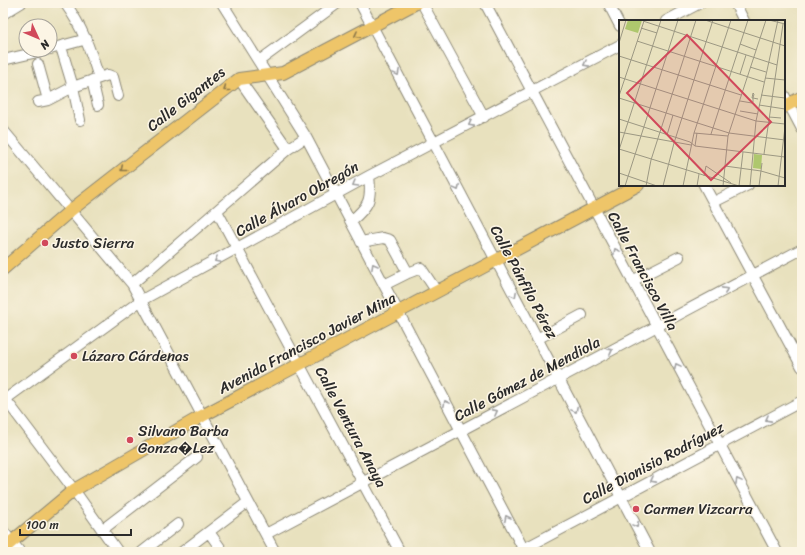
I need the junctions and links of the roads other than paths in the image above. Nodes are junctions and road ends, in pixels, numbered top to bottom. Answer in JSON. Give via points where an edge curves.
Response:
{"nodes":[{"id":1,"x":21,"y":3,"type":"edge"},
{"id":2,"x":65,"y":3,"type":"edge"},
{"id":3,"x":222,"y":3,"type":"edge"},
{"id":4,"x":338,"y":3,"type":"edge"},
{"id":5,"x":360,"y":3,"type":"edge"},
{"id":6,"x":416,"y":3,"type":"edge"},
{"id":7,"x":422,"y":3,"type":"edge"},
{"id":8,"x":485,"y":3,"type":"edge"},
{"id":9,"x":608,"y":3,"type":"edge"},
{"id":10,"x":700,"y":3,"type":"edge"},
{"id":11,"x":735,"y":3,"type":"edge"},
{"id":12,"x":3,"y":14,"type":"edge"},
{"id":13,"x":668,"y":20,"type":"edge"},
{"id":14,"x":744,"y":20,"type":"edge"},
{"id":15,"x":619,"y":24,"type":"edge"},
{"id":16,"x":372,"y":26,"type":"junction"},
{"id":17,"x":87,"y":39,"type":"junction"},
{"id":18,"x":619,"y":46,"type":"edge"},
{"id":19,"x":61,"y":47,"type":"junction"},
{"id":20,"x":58,"y":48,"type":"edge"},
{"id":21,"x":18,"y":57,"type":"edge"},
{"id":22,"x":3,"y":60,"type":"edge"},
{"id":23,"x":259,"y":62,"type":"junction"},
{"id":24,"x":38,"y":64,"type":"dead end"},
{"id":25,"x":96,"y":79,"type":"junction"},
{"id":26,"x":239,"y":79,"type":"junction"},
{"id":27,"x":271,"y":80,"type":"junction"},
{"id":28,"x":74,"y":87,"type":"junction"},
{"id":29,"x":531,"y":92,"type":"junction"},
{"id":30,"x":118,"y":96,"type":"dead end"},
{"id":31,"x":802,"y":97,"type":"edge"},
{"id":32,"x":786,"y":102,"type":"edge"},
{"id":33,"x":98,"y":105,"type":"dead end"},
{"id":34,"x":484,"y":117,"type":"junction"},
{"id":35,"x":80,"y":120,"type":"dead end"},
{"id":36,"x":802,"y":129,"type":"edge"},
{"id":37,"x":3,"y":131,"type":"edge"},
{"id":38,"x":306,"y":137,"type":"junction"},
{"id":39,"x":434,"y":144,"type":"junction"},
{"id":40,"x":288,"y":149,"type":"junction"},
{"id":41,"x":369,"y":176,"type":"junction"},
{"id":42,"x":636,"y":186,"type":"edge"},
{"id":43,"x":705,"y":186,"type":"edge"},
{"id":44,"x":746,"y":186,"type":"edge"},
{"id":45,"x":336,"y":195,"type":"junction"},
{"id":46,"x":714,"y":202,"type":"junction"},
{"id":47,"x":594,"y":209,"type":"junction"},
{"id":48,"x":71,"y":210,"type":"junction"},
{"id":49,"x":217,"y":210,"type":"junction"},
{"id":50,"x":351,"y":221,"type":"junction"},
{"id":51,"x":361,"y":242,"type":"junction"},
{"id":52,"x":238,"y":248,"type":"junction"},
{"id":53,"x":802,"y":249,"type":"edge"},
{"id":54,"x":679,"y":257,"type":"dead end"},
{"id":55,"x":496,"y":261,"type":"junction"},
{"id":56,"x":3,"y":269,"type":"edge"},
{"id":57,"x":408,"y":272,"type":"junction"},
{"id":58,"x":753,"y":275,"type":"junction"},
{"id":59,"x":632,"y":281,"type":"junction"},
{"id":60,"x":132,"y":284,"type":"junction"},
{"id":61,"x":384,"y":286,"type":"junction"},
{"id":62,"x":437,"y":292,"type":"junction"},
{"id":63,"x":140,"y":301,"type":"junction"},
{"id":64,"x":399,"y":313,"type":"junction"},
{"id":65,"x":582,"y":315,"type":"dead end"},
{"id":66,"x":656,"y":327,"type":"junction"},
{"id":67,"x":538,"y":339,"type":"junction"},
{"id":68,"x":301,"y":365,"type":"junction"},
{"id":69,"x":802,"y":367,"type":"edge"},
{"id":70,"x":558,"y":379,"type":"junction"},
{"id":71,"x":4,"y":399,"type":"edge"},
{"id":72,"x":802,"y":401,"type":"edge"},
{"id":73,"x":202,"y":416,"type":"junction"},
{"id":74,"x":461,"y":431,"type":"junction"},
{"id":75,"x":719,"y":445,"type":"junction"},
{"id":76,"x":197,"y":457,"type":"dead end"},
{"id":77,"x":364,"y":483,"type":"junction"},
{"id":78,"x":74,"y":490,"type":"junction"},
{"id":79,"x":621,"y":497,"type":"junction"},
{"id":80,"x":248,"y":502,"type":"junction"},
{"id":81,"x":178,"y":524,"type":"dead end"},
{"id":82,"x":102,"y":530,"type":"junction"},
{"id":83,"x":3,"y":531,"type":"edge"},
{"id":84,"x":208,"y":532,"type":"junction"},
{"id":85,"x":266,"y":534,"type":"junction"},
{"id":86,"x":8,"y":546,"type":"edge"},
{"id":87,"x":221,"y":549,"type":"dead end"},
{"id":88,"x":522,"y":551,"type":"edge"},
{"id":89,"x":20,"y":552,"type":"edge"},
{"id":90,"x":118,"y":552,"type":"edge"},
{"id":91,"x":142,"y":552,"type":"edge"},
{"id":92,"x":182,"y":552,"type":"edge"},
{"id":93,"x":275,"y":552,"type":"edge"},
{"id":94,"x":400,"y":552,"type":"edge"},
{"id":95,"x":650,"y":552,"type":"edge"},
{"id":96,"x":777,"y":552,"type":"edge"}],
"edges":[{"from":1,"to":12,"type":"street"},
{"from":2,"to":17,"type":"street"},
{"from":3,"to":23,"type":"street"},
{"from":4,"to":23,"type":"street"},
{"from":5,"to":16,"type":"street","name":"Calle Pánfilo Pérez"},
{"from":6,"to":16,"type":"main road","name":"Calle Gigantes"},
{"from":7,"to":34,"type":"street"},
{"from":8,"to":29,"type":"street","name":"Calle Francisco Villa"},
{"from":9,"to":15,"type":"street"},
{"from":10,"to":13,"type":"street"},
{"from":11,"to":14,"type":"street"},
{"from":16,"to":27,"type":"main road","name":"Calle Gigantes","one_way":true},
{"from":16,"to":39,"type":"street","name":"Calle Pánfilo Pérez","one_way":true},
{"from":17,"to":19,"type":"street"},
{"from":17,"to":25,"type":"street"},
{"from":18,"to":29,"type":"street","name":"Calle Álvaro Obregón","one_way":true},
{"from":19,"to":20,"type":"street"},
{"from":19,"to":28,"type":"street"},
{"from":21,"to":22,"type":"street"},
{"from":23,"to":27,"type":"street"},
{"from":24,"to":28,"type":"street","via":[[43,101]]},
{"from":25,"to":28,"type":"street"},
{"from":25,"to":30,"type":"street","via":[[112,76]]},
{"from":25,"to":33,"type":"street"},
{"from":26,"to":27,"type":"main road","name":"Calle Gigantes"},
{"from":26,"to":40,"type":"street"},
{"from":26,"to":48,"type":"main road","name":"Calle Gigantes","one_way":true},
{"from":27,"to":38,"type":"street"},
{"from":28,"to":35,"type":"street"},
{"from":29,"to":34,"type":"street","name":"Calle Álvaro Obregón"},
{"from":29,"to":47,"type":"street","name":"Calle Francisco Villa"},
{"from":31,"to":32,"type":"main road"},
{"from":32,"to":36,"type":"street"},
{"from":34,"to":39,"type":"street","name":"Calle Álvaro Obregón","one_way":true},
{"from":37,"to":48,"type":"street"},
{"from":38,"to":40,"type":"street"},
{"from":38,"to":45,"type":"street"},
{"from":39,"to":41,"type":"street","name":"Calle Álvaro Obregón"},
{"from":39,"to":55,"type":"street","name":"Calle Pánfilo Pérez","one_way":true},
{"from":40,"to":49,"type":"street"},
{"from":41,"to":45,"type":"street","name":"Calle Álvaro Obregón","one_way":true},
{"from":41,"to":50,"type":"street","via":[[369,203],[365,210]]},
{"from":42,"to":47,"type":"main road","name":"Avenida Francisco Javier Mina"},
{"from":43,"to":46,"type":"street"},
{"from":44,"to":46,"type":"street"},
{"from":45,"to":50,"type":"street"},
{"from":45,"to":52,"type":"street","name":"Calle Álvaro Obregón"},
{"from":46,"to":58,"type":"street"},
{"from":47,"to":55,"type":"main road","name":"Avenida Francisco Javier Mina"},
{"from":59,"to":47,"type":"street","name":"Calle Francisco Villa","one_way":true},
{"from":48,"to":56,"type":"main road","name":"Calle Gigantes"},
{"from":48,"to":60,"type":"street"},
{"from":49,"to":52,"type":"street","name":"Calle Ventura Anaya"},
{"from":49,"to":60,"type":"street"},
{"from":50,"to":51,"type":"street"},
{"from":51,"to":57,"type":"street","via":[[383,238],[390,240]]},
{"from":61,"to":51,"type":"street","one_way":true},
{"from":52,"to":63,"type":"street","name":"Calle Álvaro Obregón","one_way":true},
{"from":52,"to":68,"type":"street","name":"Calle Ventura Anaya"},
{"from":53,"to":58,"type":"street","name":"Calle Gómez de Mendiola"},
{"from":54,"to":59,"type":"street"},
{"from":55,"to":62,"type":"main road","name":"Avenida Francisco Javier Mina"},
{"from":55,"to":67,"type":"street","name":"Calle Pánfilo Pérez","one_way":true},
{"from":57,"to":61,"type":"street"},
{"from":57,"to":62,"type":"street","via":[[421,268]]},
{"from":66,"to":58,"type":"street","name":"Calle Gómez de Mendiola","one_way":true},
{"from":58,"to":69,"type":"street"},
{"from":59,"to":66,"type":"street","name":"Calle Francisco Villa"},
{"from":60,"to":63,"type":"street"},
{"from":61,"to":64,"type":"street"},
{"from":62,"to":64,"type":"main road","name":"Avenida Francisco Javier Mina"},
{"from":63,"to":71,"type":"street","name":"Calle Álvaro Obregón"},
{"from":63,"to":73,"type":"street"},
{"from":64,"to":68,"type":"main road","name":"Avenida Francisco Javier Mina"},
{"from":74,"to":64,"type":"street","one_way":true},
{"from":65,"to":67,"type":"street"},
{"from":70,"to":66,"type":"street","name":"Calle Gómez de Mendiola","one_way":true},
{"from":75,"to":66,"type":"street","name":"Calle Francisco Villa","one_way":true},
{"from":67,"to":70,"type":"street","name":"Calle Pánfilo Pérez"},
{"from":68,"to":73,"type":"main road","name":"Avenida Francisco Javier Mina"},
{"from":68,"to":77,"type":"street","name":"Calle Ventura Anaya"},
{"from":74,"to":70,"type":"street","name":"Calle Gómez de Mendiola","one_way":true},
{"from":70,"to":79,"type":"street","name":"Calle Pánfilo Pérez","one_way":true},
{"from":71,"to":78,"type":"street"},
{"from":72,"to":75,"type":"street","name":"Calle Dionisio Rodríguez","one_way":true},
{"from":73,"to":78,"type":"main road","name":"Avenida Francisco Javier Mina"},
{"from":73,"to":80,"type":"street"},
{"from":74,"to":77,"type":"street","name":"Calle Gómez de Mendiola"},
{"from":88,"to":74,"type":"street","one_way":true},
{"from":75,"to":79,"type":"street","name":"Calle Dionisio Rodríguez","one_way":true},
{"from":96,"to":75,"type":"street","name":"Calle Francisco Villa","one_way":true},
{"from":76,"to":82,"type":"street"},
{"from":77,"to":85,"type":"street","name":"Calle Gómez de Mendiola"},
{"from":77,"to":94,"type":"street","name":"Calle Ventura Anaya"},
{"from":78,"to":82,"type":"street"},
{"from":78,"to":86,"type":"main road","name":"Avenida Francisco Javier Mina"},
{"from":79,"to":88,"type":"street","name":"Calle Dionisio Rodríguez"},
{"from":79,"to":95,"type":"street","name":"Calle Pánfilo Pérez","one_way":true},
{"from":80,"to":84,"type":"street"},
{"from":80,"to":85,"type":"street"},
{"from":81,"to":91,"type":"street"},
{"from":82,"to":90,"type":"street"},
{"from":83,"to":86,"type":"street"},
{"from":84,"to":87,"type":"street"},
{"from":84,"to":92,"type":"street"},
{"from":85,"to":93,"type":"street"},
{"from":86,"to":89,"type":"street"}]}
